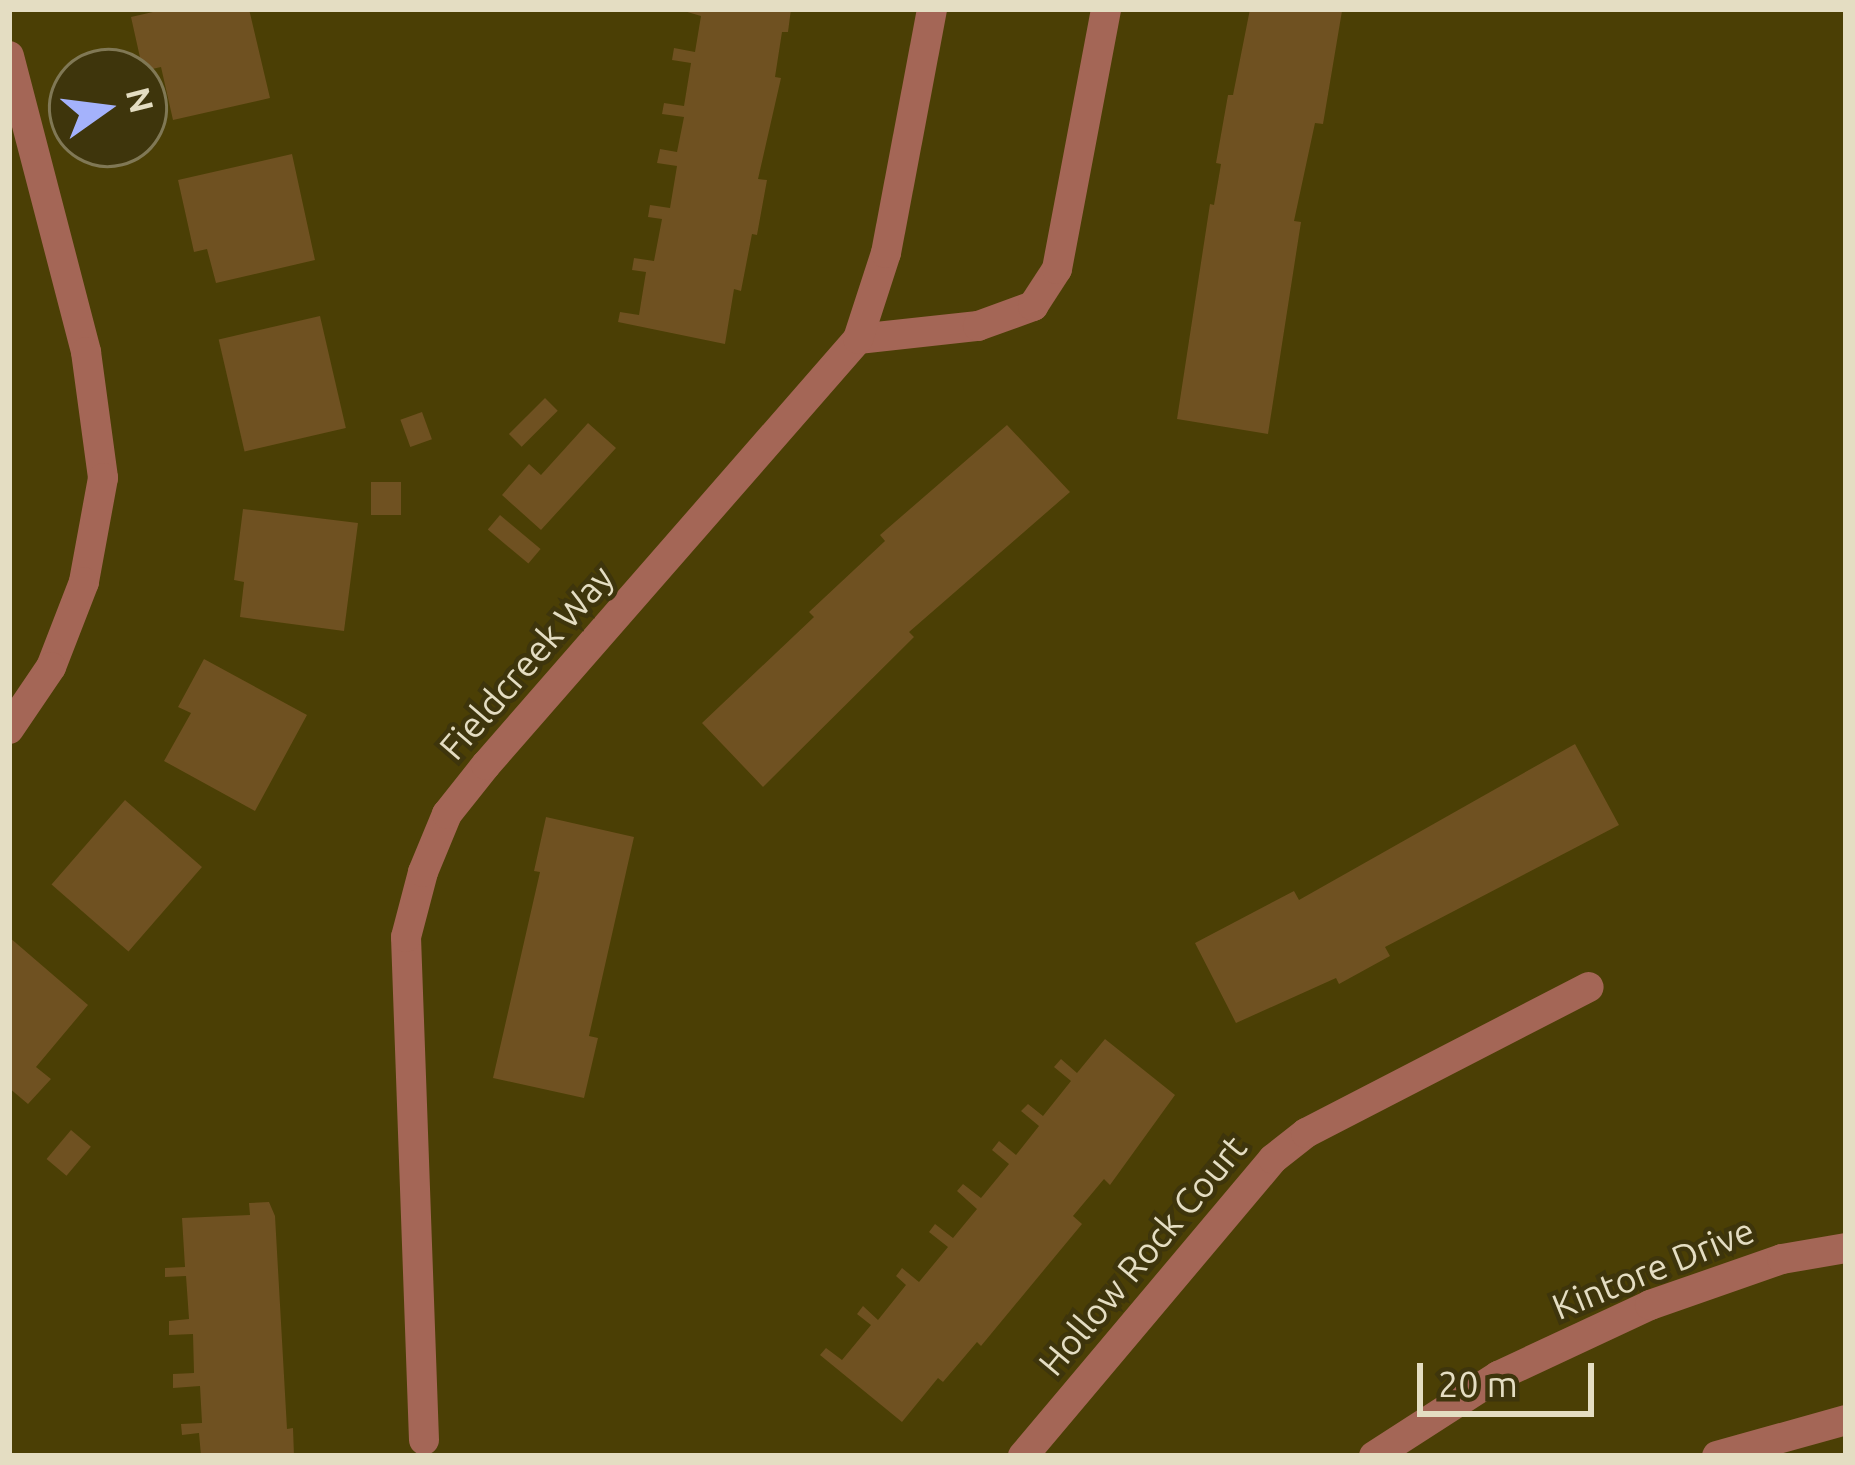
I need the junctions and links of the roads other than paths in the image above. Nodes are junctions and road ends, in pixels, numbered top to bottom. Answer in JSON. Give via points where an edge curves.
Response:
{"nodes":[{"id":1,"x":932,"y":9,"type":"edge"},
{"id":2,"x":1106,"y":9,"type":"edge"},
{"id":3,"x":9,"y":56,"type":"edge"},
{"id":4,"x":859,"y":339,"type":"junction"},
{"id":5,"x":9,"y":729,"type":"edge"},
{"id":6,"x":1589,"y":987,"type":"dead end"},
{"id":7,"x":1846,"y":1248,"type":"edge"},
{"id":8,"x":1846,"y":1420,"type":"edge"},
{"id":9,"x":424,"y":1440,"type":"dead end"},
{"id":10,"x":1023,"y":1456,"type":"edge"},
{"id":11,"x":1374,"y":1456,"type":"edge"},
{"id":12,"x":1717,"y":1456,"type":"edge"}],
"edges":[{"from":1,"to":4,"type":"street","name":"Fieldcreek Way","via":[[886,254]]},
{"from":2,"to":4,"type":"street","via":[[1058,268],[1033,306],[978,326]]},
{"from":3,"to":5,"type":"street","via":[[86,352],[103,478],[84,582],[51,667]]},
{"from":4,"to":9,"type":"street","name":"Fieldcreek Way","via":[[486,765],[447,814],[423,872],[406,937]]},
{"from":6,"to":10,"type":"street","name":"Hollow Rock Court","via":[[1306,1133],[1273,1159]]},
{"from":7,"to":11,"type":"street","name":"Kintore Drive","via":[[1782,1259],[1650,1305],[1498,1376]]},
{"from":8,"to":12,"type":"street"}]}
